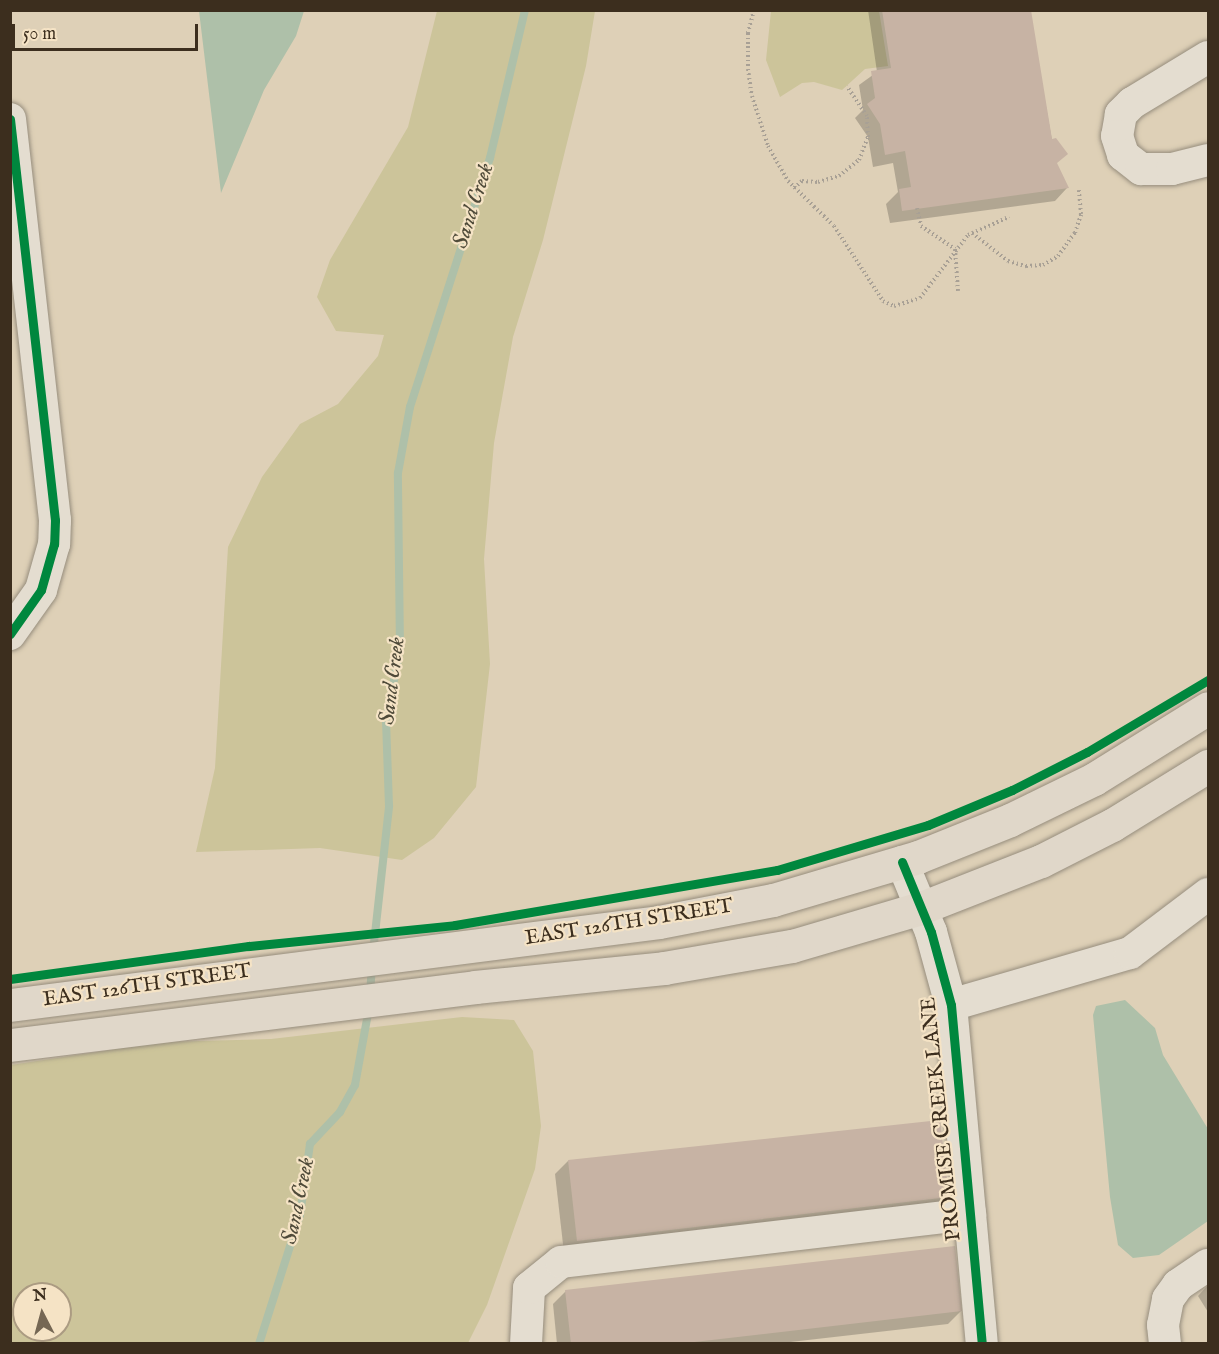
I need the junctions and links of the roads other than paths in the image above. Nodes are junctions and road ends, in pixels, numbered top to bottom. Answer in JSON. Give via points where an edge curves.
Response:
{"nodes":[{"id":1,"x":1209,"y":57,"type":"edge"},
{"id":2,"x":10,"y":119,"type":"edge"},
{"id":3,"x":1209,"y":160,"type":"edge"},
{"id":4,"x":10,"y":634,"type":"edge"},
{"id":5,"x":1209,"y":708,"type":"edge"},
{"id":6,"x":1209,"y":766,"type":"edge"},
{"id":7,"x":903,"y":862,"type":"junction"},
{"id":8,"x":1209,"y":894,"type":"edge"},
{"id":9,"x":921,"y":908,"type":"junction"},
{"id":10,"x":10,"y":1005,"type":"edge"},
{"id":11,"x":951,"y":1005,"type":"junction"},
{"id":12,"x":10,"y":1045,"type":"edge"},
{"id":13,"x":970,"y":1214,"type":"junction"},
{"id":14,"x":1209,"y":1265,"type":"edge"},
{"id":15,"x":526,"y":1344,"type":"edge"},
{"id":16,"x":982,"y":1344,"type":"edge"},
{"id":17,"x":1165,"y":1344,"type":"edge"}],
"edges":[{"from":1,"to":3,"type":"street","via":[[1132,103],[1121,114],[1117,136],[1123,155],[1141,169],[1172,169]]},
{"from":2,"to":4,"type":"street","via":[[55,520],[54,544],[41,590]]},
{"from":5,"to":7,"type":"main road","name":"EAST 126TH STREET","via":[[1047,803]]},
{"from":6,"to":9,"type":"main road","name":"EAST 126TH STREET","via":[[1112,825],[1041,861]]},
{"from":7,"to":9,"type":"street","name":"PROMISE CREEK LANE"},
{"from":7,"to":10,"type":"main road","name":"EAST 126TH STREET","via":[[740,906],[659,922]]},
{"from":8,"to":11,"type":"street","via":[[1130,952]]},
{"from":9,"to":11,"type":"street","name":"PROMISE CREEK LANE"},
{"from":9,"to":12,"type":"main road","name":"EAST 126TH STREET","via":[[826,937],[735,957]]},
{"from":11,"to":13,"type":"street","name":"PROMISE CREEK LANE"},
{"from":13,"to":15,"type":"street","via":[[561,1262],[529,1288]]},
{"from":13,"to":16,"type":"street","name":"PROMISE CREEK LANE"},
{"from":14,"to":17,"type":"street","via":[[1178,1285],[1168,1299],[1163,1325]]}]}
